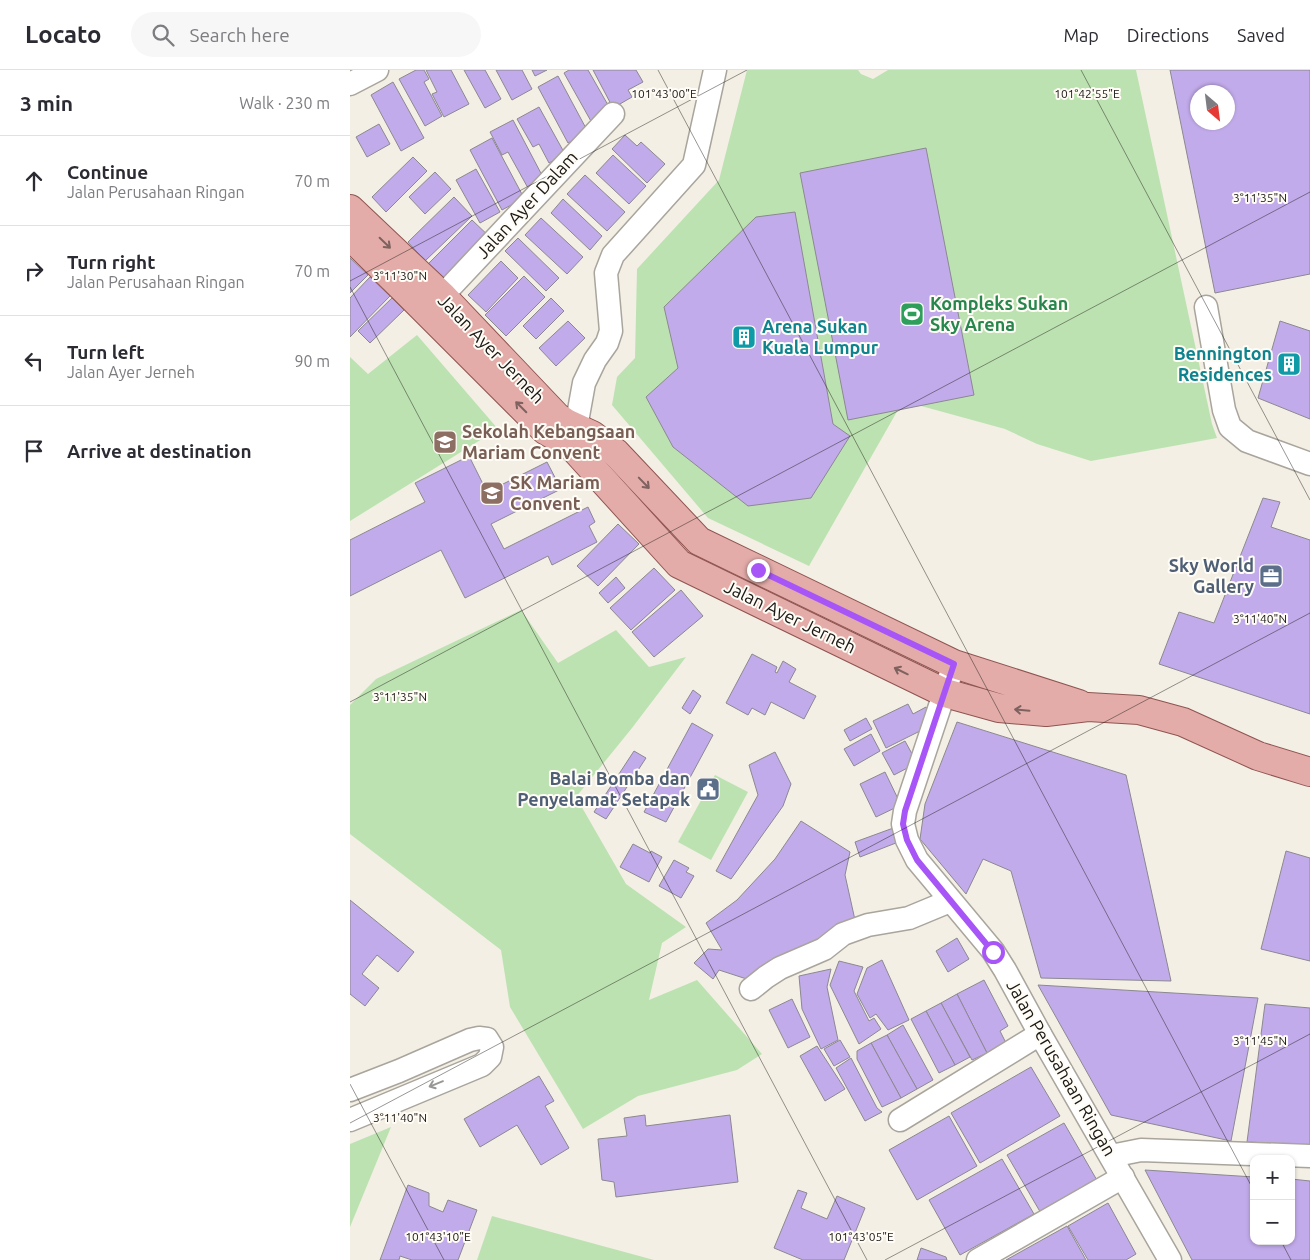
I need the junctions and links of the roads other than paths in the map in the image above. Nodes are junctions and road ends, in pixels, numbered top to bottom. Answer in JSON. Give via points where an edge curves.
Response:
{"nodes":[{"id":1,"x":377,"y":70,"type":"edge"},
{"id":2,"x":715,"y":70,"type":"edge"},
{"id":3,"x":350,"y":84,"type":"edge"},
{"id":4,"x":612,"y":114,"type":"dead end"},
{"id":5,"x":350,"y":209,"type":"edge"},
{"id":6,"x":350,"y":236,"type":"edge"},
{"id":7,"x":442,"y":296,"type":"junction"},
{"id":8,"x":1206,"y":307,"type":"dead end"},
{"id":9,"x":576,"y":427,"type":"junction"},
{"id":10,"x":1310,"y":464,"type":"edge"},
{"id":11,"x":954,"y":664,"type":"junction"},
{"id":12,"x":945,"y":692,"type":"junction"},
{"id":13,"x":1088,"y":707,"type":"junction"},
{"id":14,"x":1310,"y":772,"type":"edge"},
{"id":15,"x":950,"y":901,"type":"junction"},
{"id":16,"x":751,"y":989,"type":"dead end"},
{"id":17,"x":1040,"y":1034,"type":"junction"},
{"id":18,"x":350,"y":1090,"type":"edge"},
{"id":19,"x":350,"y":1120,"type":"edge"},
{"id":20,"x":900,"y":1120,"type":"dead end"},
{"id":21,"x":1111,"y":1156,"type":"junction"},
{"id":22,"x":1310,"y":1156,"type":"edge"},
{"id":23,"x":1123,"y":1177,"type":"junction"},
{"id":24,"x":978,"y":1260,"type":"edge"},
{"id":25,"x":1170,"y":1260,"type":"edge"}],
"edges":[{"from":1,"to":3,"type":"street"},
{"from":2,"to":9,"type":"street","via":[[694,165],[613,255],[606,273],[611,331],[584,383]]},
{"from":4,"to":7,"type":"street","name":"Jalan Ayer Dalam"},
{"from":5,"to":7,"type":"main road","name":"Jalan Ayer Jerneh","one_way":true},
{"from":12,"to":6,"type":"main road","name":"Jalan Ayer Jerneh","one_way":true,"via":[[679,564],[571,445],[545,430]]},
{"from":7,"to":9,"type":"main road","name":"Jalan Ayer Jerneh","via":[[557,417]]},
{"from":8,"to":10,"type":"street","via":[[1224,410],[1230,427],[1247,441]]},
{"from":9,"to":11,"type":"main road","name":"Jalan Ayer Jerneh","one_way":true,"via":[[592,434],[616,454],[699,541]]},
{"from":11,"to":12,"type":"street","name":"Jalan Perusahaan Ringan"},
{"from":11,"to":13,"type":"main road","name":"Jalan Ayer Jerneh"},
{"from":13,"to":12,"type":"main road","name":"Jalan Ayer Jerneh","one_way":true,"via":[[1046,712],[999,708]]},
{"from":12,"to":15,"type":"street","name":"Jalan Perusahaan Ringan","via":[[903,824],[917,860]]},
{"from":13,"to":14,"type":"main road","name":"Jalan Ayer Jerneh","via":[[1139,710],[1183,722],[1258,756]]},
{"from":15,"to":16,"type":"street","via":[[909,918],[868,925],[843,934],[824,948],[780,968]]},
{"from":15,"to":17,"type":"street","name":"Jalan Perusahaan Ringan","via":[[993,952]]},
{"from":17,"to":20,"type":"street"},
{"from":17,"to":21,"type":"street","name":"Jalan Perusahaan Ringan"},
{"from":18,"to":19,"type":"street","one_way":true,"via":[[470,1040],[487,1040],[492,1046],[490,1057],[482,1065]]},
{"from":21,"to":22,"type":"street","via":[[1141,1150]]},
{"from":21,"to":23,"type":"street","name":"Jalan Perusahaan Ringan"},
{"from":23,"to":24,"type":"street"},
{"from":23,"to":25,"type":"street","name":"Jalan Perusahaan Ringan"}]}
